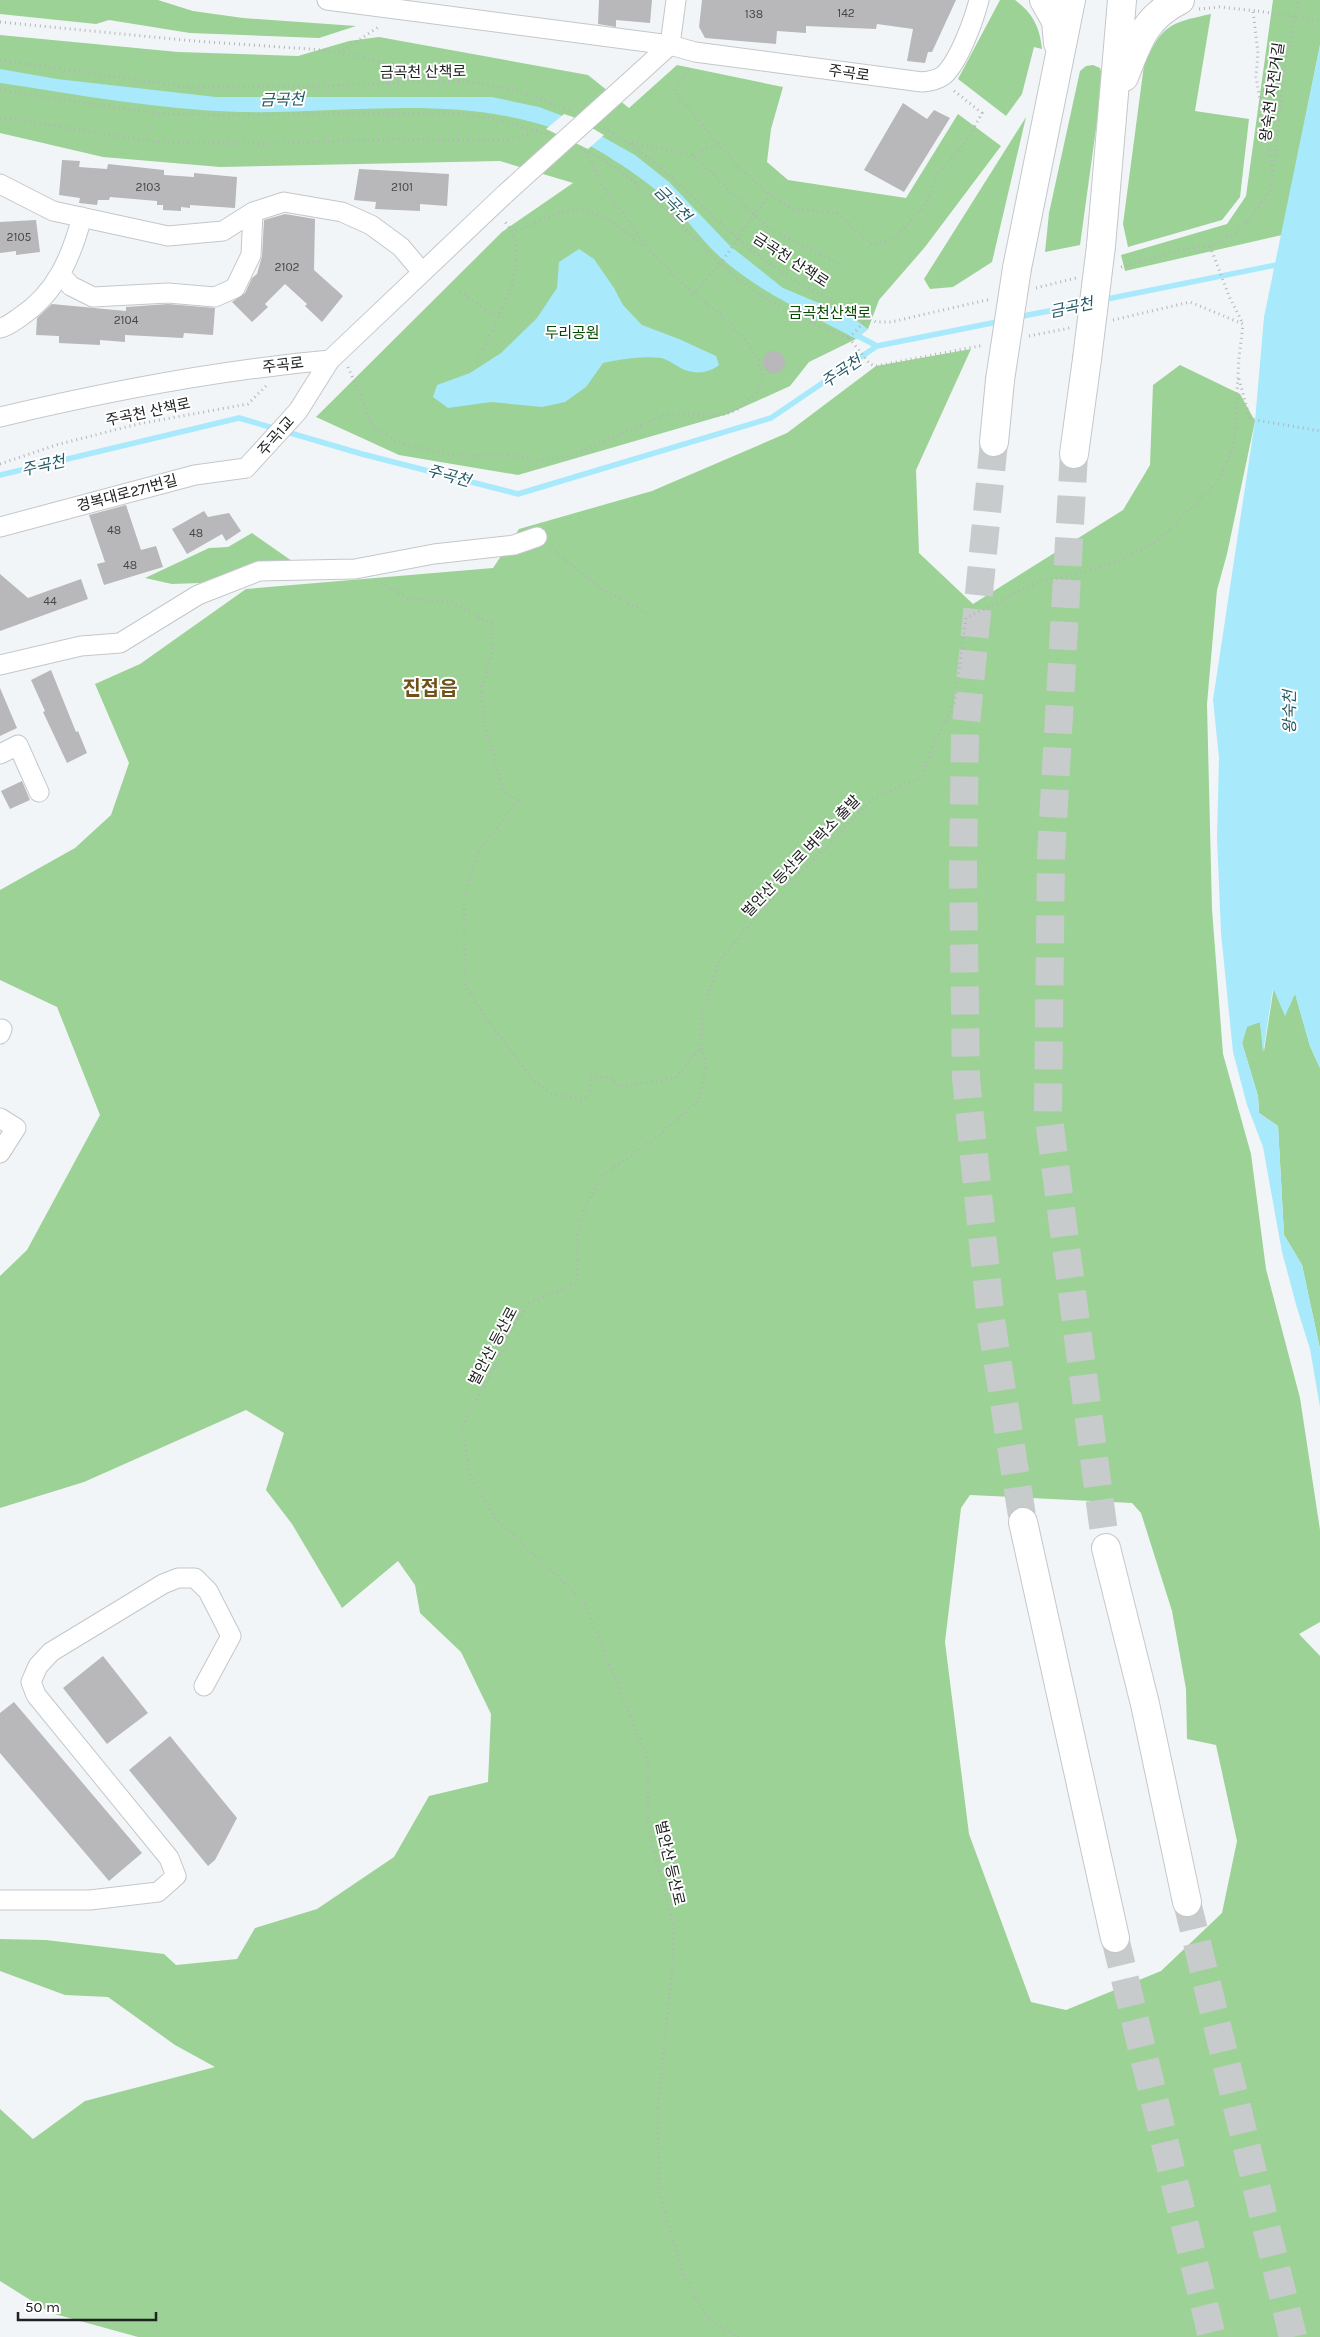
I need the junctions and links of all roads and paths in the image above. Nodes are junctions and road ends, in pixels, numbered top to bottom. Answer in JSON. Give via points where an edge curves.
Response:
{"nodes":[{"id":1,"x":327,"y":0,"type":"edge"},
{"id":2,"x":676,"y":0,"type":"edge"},
{"id":3,"x":979,"y":0,"type":"edge"},
{"id":4,"x":1044,"y":0,"type":"edge"},
{"id":5,"x":1071,"y":0,"type":"edge"},
{"id":6,"x":1122,"y":0,"type":"edge"},
{"id":7,"x":1299,"y":0,"type":"edge"},
{"id":8,"x":1187,"y":5,"type":"edge"},
{"id":9,"x":404,"y":10,"type":"junction"},
{"id":10,"x":1256,"y":11,"type":"junction"},
{"id":11,"x":1320,"y":20,"type":"edge"},
{"id":12,"x":0,"y":22,"type":"edge"},
{"id":13,"x":670,"y":45,"type":"junction"},
{"id":14,"x":701,"y":52,"type":"junction"},
{"id":15,"x":339,"y":53,"type":"junction"},
{"id":16,"x":0,"y":60,"type":"edge"},
{"id":17,"x":938,"y":79,"type":"junction"},
{"id":18,"x":418,"y":82,"type":"junction"},
{"id":19,"x":0,"y":90,"type":"edge"},
{"id":20,"x":1053,"y":91,"type":"junction"},
{"id":21,"x":1112,"y":107,"type":"junction"},
{"id":22,"x":580,"y":115,"type":"dead end"},
{"id":23,"x":0,"y":117,"type":"edge"},
{"id":24,"x":597,"y":124,"type":"dead end"},
{"id":25,"x":539,"y":130,"type":"junction"},
{"id":26,"x":555,"y":137,"type":"dead end"},
{"id":27,"x":630,"y":142,"type":"junction"},
{"id":28,"x":571,"y":144,"type":"dead end"},
{"id":29,"x":718,"y":144,"type":"junction"},
{"id":30,"x":587,"y":151,"type":"junction"},
{"id":31,"x":692,"y":155,"type":"junction"},
{"id":32,"x":1273,"y":171,"type":"junction"},
{"id":33,"x":0,"y":184,"type":"edge"},
{"id":34,"x":770,"y":195,"type":"junction"},
{"id":35,"x":490,"y":207,"type":"junction"},
{"id":36,"x":253,"y":212,"type":"junction"},
{"id":37,"x":754,"y":215,"type":"junction"},
{"id":38,"x":82,"y":217,"type":"junction"},
{"id":39,"x":513,"y":233,"type":"junction"},
{"id":40,"x":739,"y":239,"type":"junction"},
{"id":41,"x":654,"y":255,"type":"junction"},
{"id":42,"x":721,"y":263,"type":"junction"},
{"id":43,"x":840,"y":264,"type":"dead end"},
{"id":44,"x":422,"y":272,"type":"junction"},
{"id":45,"x":61,"y":276,"type":"junction"},
{"id":46,"x":460,"y":292,"type":"dead end"},
{"id":47,"x":693,"y":294,"type":"junction"},
{"id":48,"x":1229,"y":296,"type":"dead end"},
{"id":49,"x":501,"y":314,"type":"junction"},
{"id":50,"x":1243,"y":324,"type":"dead end"},
{"id":51,"x":0,"y":328,"type":"edge"},
{"id":52,"x":849,"y":338,"type":"junction"},
{"id":53,"x":335,"y":355,"type":"junction"},
{"id":54,"x":478,"y":358,"type":"dead end"},
{"id":55,"x":287,"y":364,"type":"junction"},
{"id":56,"x":870,"y":364,"type":"dead end"},
{"id":57,"x":1238,"y":376,"type":"junction"},
{"id":58,"x":0,"y":417,"type":"edge"},
{"id":59,"x":1320,"y":431,"type":"edge"},
{"id":60,"x":994,"y":442,"type":"tunnel mouth"},
{"id":61,"x":1074,"y":454,"type":"tunnel mouth"},
{"id":62,"x":253,"y":462,"type":"joint"},
{"id":63,"x":0,"y":464,"type":"edge"},
{"id":64,"x":0,"y":527,"type":"edge"},
{"id":65,"x":537,"y":537,"type":"joint"},
{"id":66,"x":355,"y":569,"type":"junction"},
{"id":67,"x":647,"y":613,"type":"dead end"},
{"id":68,"x":0,"y":665,"type":"edge"},
{"id":69,"x":0,"y":754,"type":"edge"},
{"id":70,"x":39,"y":792,"type":"dead end"},
{"id":71,"x":701,"y":1047,"type":"junction"},
{"id":72,"x":0,"y":1118,"type":"edge"},
{"id":73,"x":0,"y":1153,"type":"edge"},
{"id":74,"x":1024,"y":1522,"type":"tunnel mouth"},
{"id":75,"x":1106,"y":1548,"type":"tunnel mouth"},
{"id":76,"x":204,"y":1686,"type":"dead end"},
{"id":77,"x":0,"y":1900,"type":"edge"},
{"id":78,"x":1187,"y":1902,"type":"tunnel mouth"},
{"id":79,"x":1115,"y":1938,"type":"tunnel mouth"},
{"id":80,"x":738,"y":2337,"type":"edge"}],
"edges":[{"from":1,"to":9,"type":"street","name":"주곡로"},
{"from":2,"to":13,"type":"street"},
{"from":3,"to":17,"type":"street","via":[[950,68]]},
{"from":4,"to":20,"type":"highway","via":[[1056,21],[1058,40]]},
{"from":5,"to":20,"type":"highway"},
{"from":6,"to":21,"type":"highway"},
{"from":7,"to":32,"type":"path","name":"왕숙천 자전거길","via":[[1284,71]]},
{"from":8,"to":10,"type":"path"},
{"from":8,"to":21,"type":"highway","via":[[1157,13],[1139,38]]},
{"from":9,"to":13,"type":"street","name":"주곡로"},
{"from":9,"to":15,"type":"path"},
{"from":10,"to":11,"type":"path","bridge":true},
{"from":10,"to":32,"type":"path","name":"왕숙천 자전거길","via":[[1256,78]]},
{"from":12,"to":15,"type":"path"},
{"from":13,"to":14,"type":"street","name":"주곡로"},
{"from":13,"to":35,"type":"street","bridge":true},
{"from":14,"to":17,"type":"street","name":"주곡로","via":[[913,82]]},
{"from":14,"to":29,"type":"path","via":[[674,92]]},
{"from":15,"to":18,"type":"path","via":[[384,62]]},
{"from":16,"to":18,"type":"path","name":"금곡천 산책로","via":[[187,87]]},
{"from":17,"to":34,"type":"path","via":[[982,113],[966,142],[938,173],[927,202],[894,239],[872,245],[837,213],[793,209]]},
{"from":18,"to":22,"type":"path","name":"금곡천 산책로","via":[[466,81],[515,90],[564,106]]},
{"from":19,"to":25,"type":"path","via":[[162,114],[453,113],[492,118]]},
{"from":20,"to":60,"type":"highway","bridge":true,"via":[[1017,268]]},
{"from":21,"to":61,"type":"highway","bridge":true,"via":[[1101,246]]},
{"from":23,"to":25,"type":"path","via":[[158,142],[263,144],[391,139],[509,140]]},
{"from":24,"to":27,"type":"path","name":"금곡천 산책로"},
{"from":25,"to":26,"type":"path"},
{"from":27,"to":31,"type":"path"},
{"from":27,"to":40,"type":"path","name":"금곡천 산책로"},
{"from":28,"to":30,"type":"path"},
{"from":29,"to":31,"type":"path"},
{"from":29,"to":34,"type":"path"},
{"from":30,"to":41,"type":"path","via":[[602,185]]},
{"from":30,"to":42,"type":"path","via":[[634,182]]},
{"from":31,"to":37,"type":"path"},
{"from":32,"to":48,"type":"path","name":"왕숙천 자전거길","via":[[1270,190],[1253,215],[1236,233],[1210,246]]},
{"from":33,"to":38,"type":"street","via":[[53,211]]},
{"from":34,"to":37,"type":"path"},
{"from":35,"to":39,"type":"path"},
{"from":35,"to":44,"type":"street"},
{"from":36,"to":38,"type":"street","via":[[223,231],[168,236]]},
{"from":36,"to":44,"type":"street","via":[[284,202],[342,212],[370,225],[402,247]]},
{"from":36,"to":45,"type":"street","via":[[251,255],[235,288],[214,297],[168,293],[93,297],[71,286]]},
{"from":37,"to":40,"type":"path"},
{"from":37,"to":43,"type":"path","via":[[769,229]]},
{"from":38,"to":45,"type":"street","via":[[74,247]]},
{"from":39,"to":41,"type":"path","via":[[565,211],[583,209],[609,219]]},
{"from":39,"to":49,"type":"path","via":[[517,252],[510,292]]},
{"from":40,"to":42,"type":"path"},
{"from":40,"to":52,"type":"path","name":"금곡천 산책로","via":[[792,278],[849,308],[863,323]]},
{"from":41,"to":47,"type":"path"},
{"from":42,"to":47,"type":"path"},
{"from":42,"to":52,"type":"path","via":[[767,298]]},
{"from":44,"to":53,"type":"street"},
{"from":45,"to":51,"type":"street","via":[[35,307]]},
{"from":46,"to":49,"type":"path","via":[[491,313]]},
{"from":47,"to":53,"type":"path","via":[[719,313],[744,338],[759,360],[762,379],[758,391],[737,410],[722,415],[664,415],[588,450],[551,460],[509,455],[467,456],[397,442],[373,426]]},
{"from":49,"to":54,"type":"path"},
{"from":50,"to":57,"type":"path","name":"벌안산 등산로 벼락소 출발"},
{"from":52,"to":56,"type":"path"},
{"from":53,"to":55,"type":"street","name":"주곡로"},
{"from":53,"to":62,"type":"street","name":"주곡1교","via":[[298,410]]},
{"from":55,"to":58,"type":"street","name":"주곡로","via":[[186,378]]},
{"from":55,"to":63,"type":"path","name":"주곡천 산책로","via":[[248,404],[138,424],[56,445]]},
{"from":57,"to":59,"type":"path","via":[[1250,419]]},
{"from":57,"to":71,"type":"path","name":"벌안산 등산로 벼락소 출발","via":[[1234,446],[1217,482],[1156,542],[1118,561],[1040,582],[966,618],[955,701],[931,749],[924,776],[873,798],[816,858],[769,901],[719,961],[702,1012]]},
{"from":62,"to":64,"type":"street","name":"경복대로271번길","via":[[246,468],[195,475]]},
{"from":65,"to":66,"type":"street","via":[[514,545],[434,554]]},
{"from":65,"to":67,"type":"path","via":[[603,590]]},
{"from":66,"to":68,"type":"street","via":[[259,571],[198,595],[120,643],[81,646]]},
{"from":66,"to":71,"type":"path","via":[[409,599],[448,601],[492,624],[493,652],[481,689],[485,728],[505,794],[518,800],[477,854],[464,898],[463,959],[465,985],[490,1024],[536,1083],[553,1094],[581,1099],[591,1094],[590,1077],[610,1077],[619,1087],[675,1078]]},
{"from":69,"to":70,"type":"street","via":[[18,745]]},
{"from":71,"to":80,"type":"path","name":"벌안산 등산로","via":[[706,1068],[699,1100],[656,1138],[603,1175],[587,1202],[577,1235],[577,1282],[529,1303],[462,1426],[470,1475],[495,1518],[584,1602],[648,1760],[648,1827],[674,1927],[658,2104],[658,2193],[684,2276],[706,2316]]},
{"from":72,"to":73,"type":"street","via":[[16,1128]]},
{"from":74,"to":79,"type":"highway"},
{"from":75,"to":78,"type":"highway","via":[[1145,1704]]},
{"from":76,"to":77,"type":"street","via":[[232,1636],[208,1591],[195,1578],[178,1578],[163,1584],[51,1652],[38,1666],[31,1682],[36,1695],[169,1858],[176,1876],[158,1892],[90,1900]]}]}
